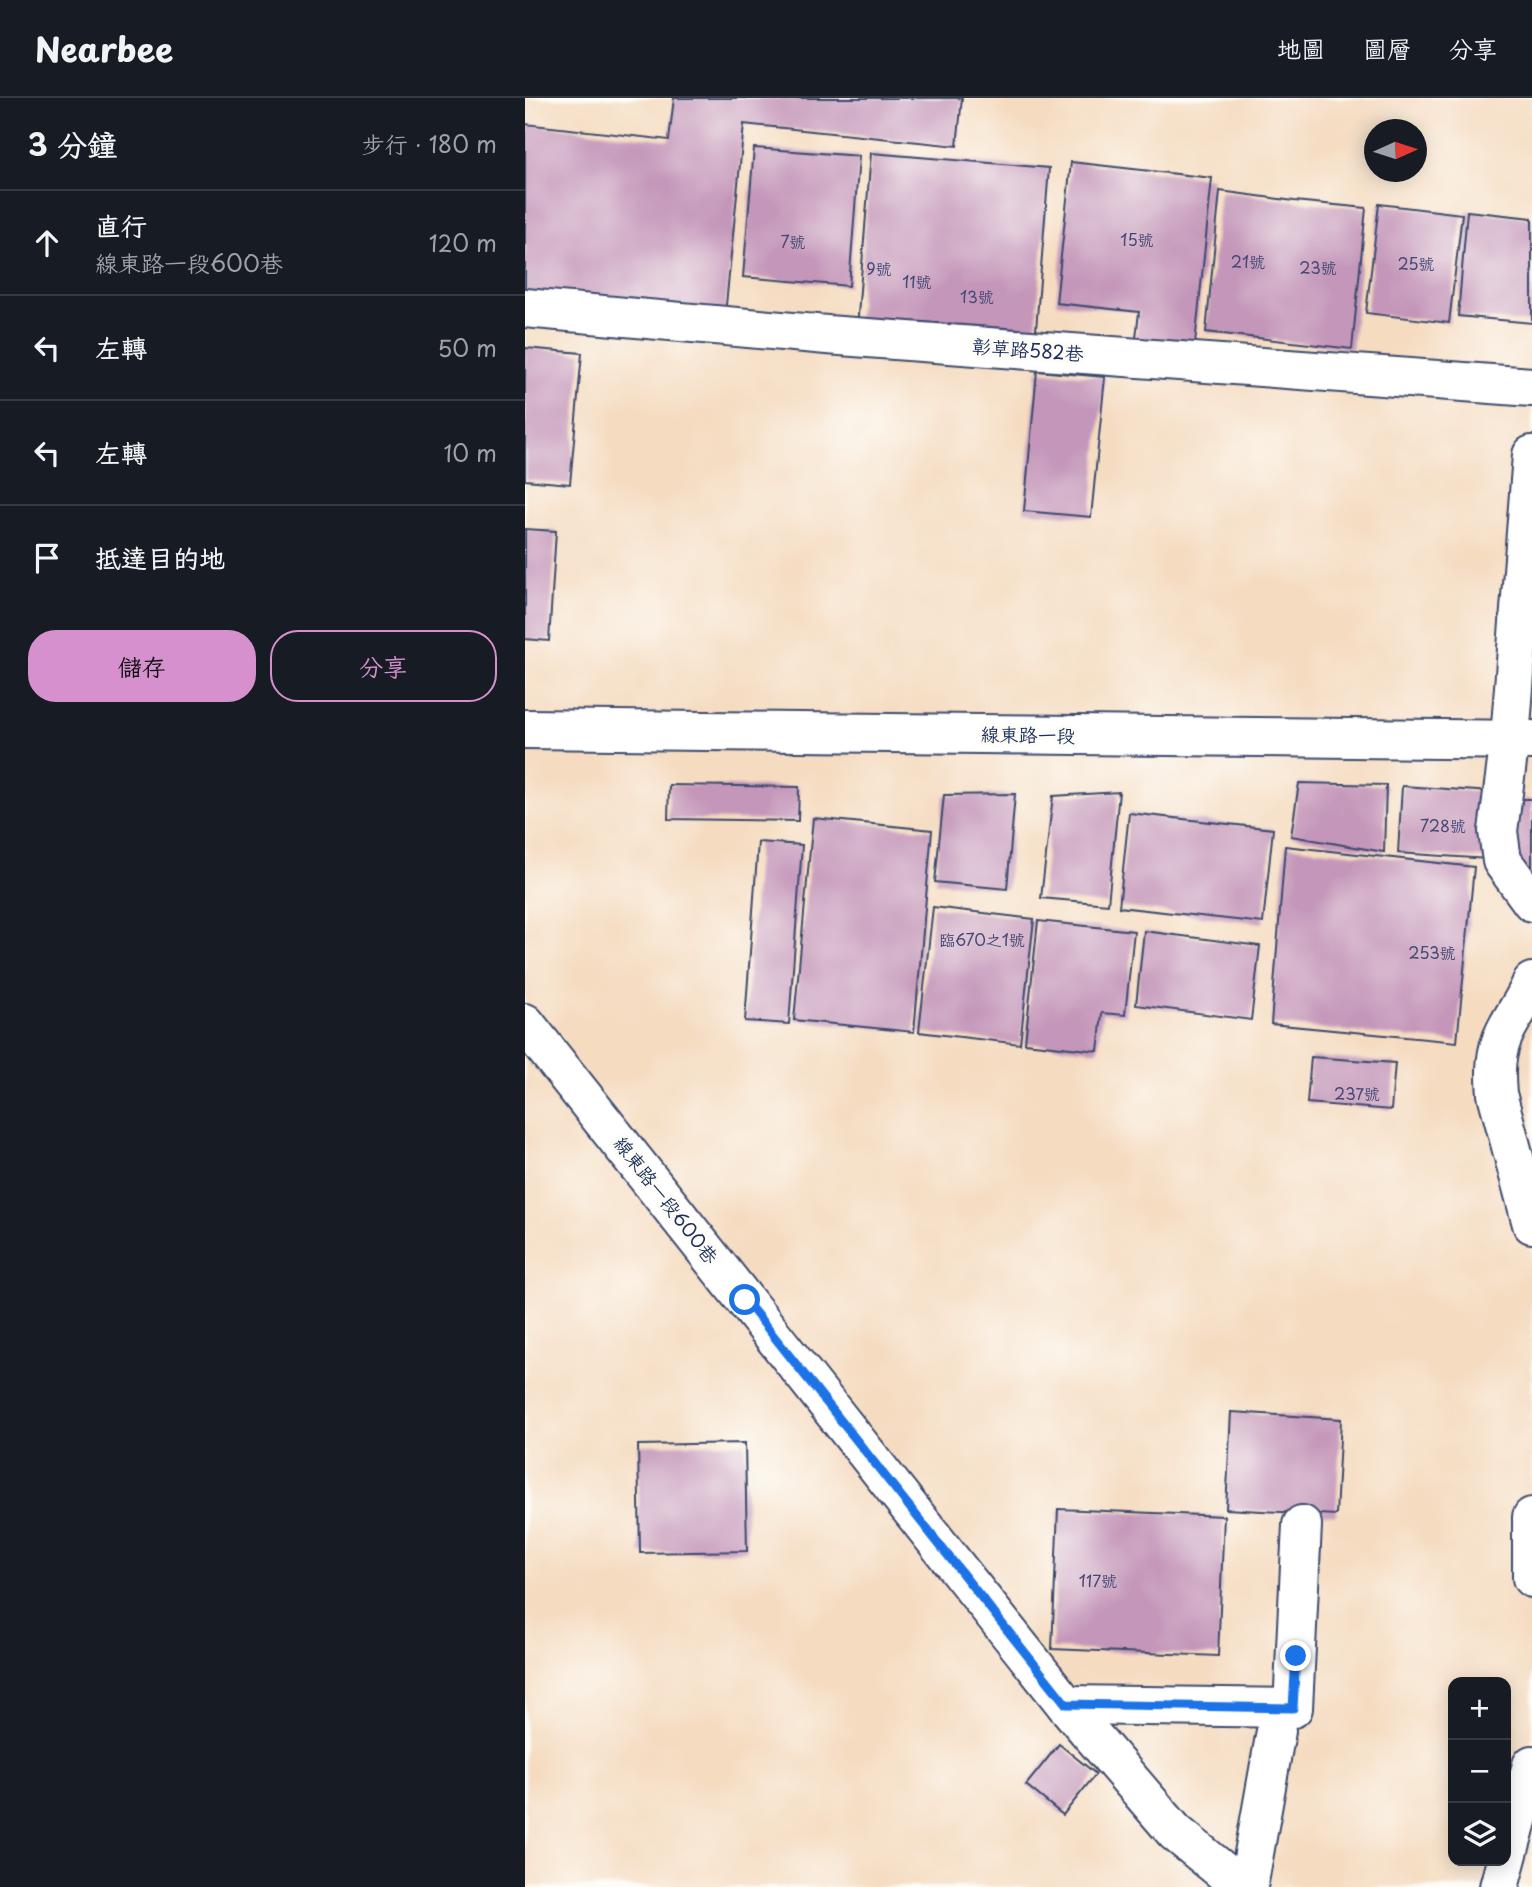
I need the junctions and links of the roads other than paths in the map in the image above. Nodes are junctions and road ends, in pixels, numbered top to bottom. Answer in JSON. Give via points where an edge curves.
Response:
{"nodes":[{"id":1,"x":525,"y":308,"type":"edge"},
{"id":2,"x":1532,"y":387,"type":"edge"},
{"id":3,"x":1532,"y":455,"type":"edge"},
{"id":4,"x":525,"y":730,"type":"edge"},
{"id":5,"x":1521,"y":740,"type":"edge"},
{"id":6,"x":1532,"y":902,"type":"edge"},
{"id":7,"x":1532,"y":982,"type":"edge"},
{"id":8,"x":525,"y":1023,"type":"edge"},
{"id":9,"x":1532,"y":1224,"type":"edge"},
{"id":10,"x":1532,"y":1517,"type":"edge"},
{"id":11,"x":1303,"y":1525,"type":"dead end"},
{"id":12,"x":1532,"y":1578,"type":"edge"},
{"id":13,"x":1066,"y":1704,"type":"junction"},
{"id":14,"x":1276,"y":1731,"type":"dead end"},
{"id":15,"x":1532,"y":1765,"type":"edge"},
{"id":16,"x":1241,"y":1887,"type":"edge"},
{"id":17,"x":1248,"y":1887,"type":"edge"},
{"id":18,"x":1499,"y":1887,"type":"edge"}],
"edges":[{"from":1,"to":2,"type":"street","name":"彰草路582巷"},
{"from":3,"to":5,"type":"street"},
{"from":4,"to":5,"type":"street","name":"線東路一段"},
{"from":5,"to":6,"type":"street","via":[[1498,831],[1502,861]]},
{"from":7,"to":9,"type":"street","via":[[1505,1032],[1495,1075]]},
{"from":8,"to":13,"type":"street","name":"線東路一段600巷"},
{"from":10,"to":12,"type":"street"},
{"from":11,"to":13,"type":"street","via":[[1293,1708]]},
{"from":13,"to":16,"type":"street","name":"線東路一段600巷","via":[[1175,1832]]},
{"from":14,"to":17,"type":"street"},
{"from":15,"to":18,"type":"street"}]}
